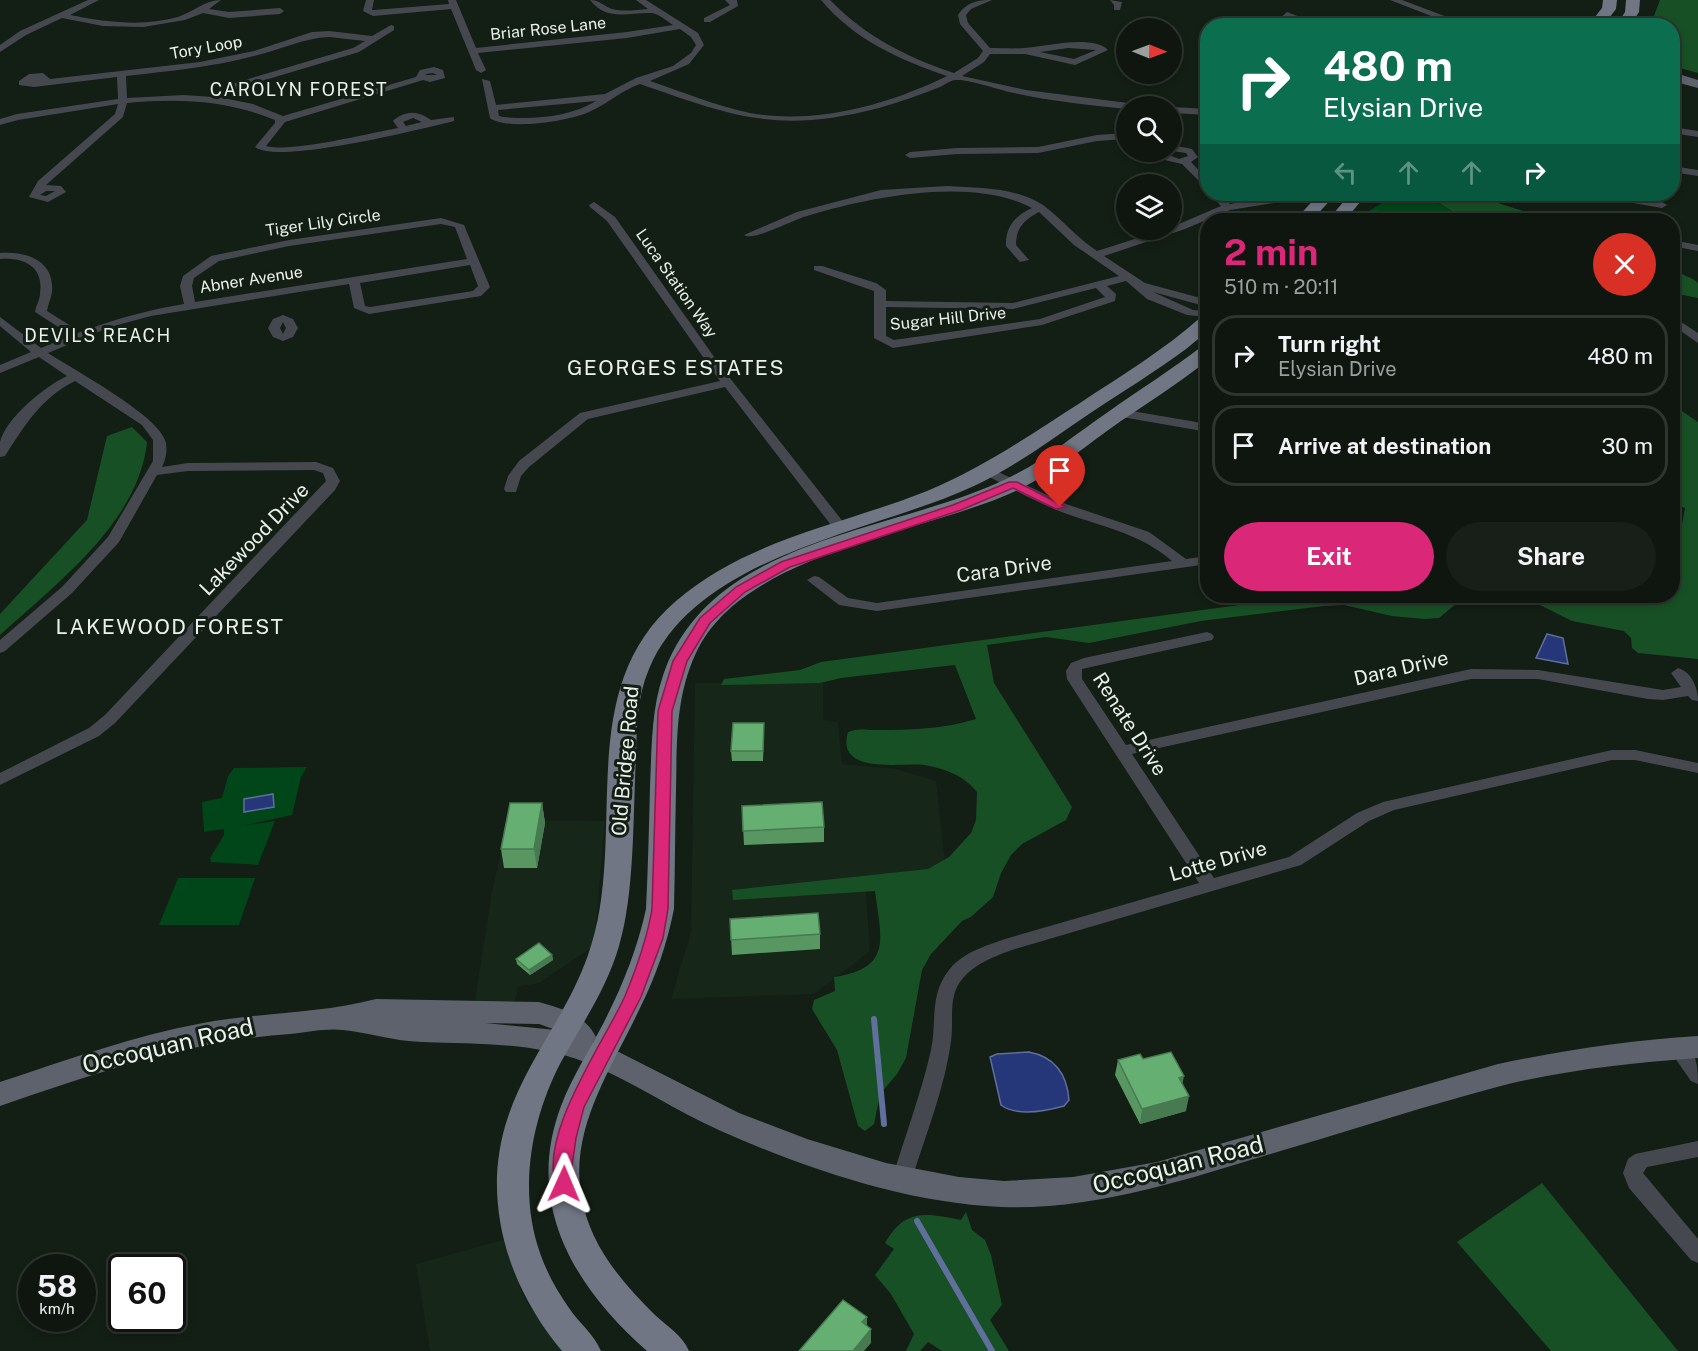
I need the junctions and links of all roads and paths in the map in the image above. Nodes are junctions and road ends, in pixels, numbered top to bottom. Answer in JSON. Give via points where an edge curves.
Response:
{"nodes":[{"id":1,"x":95,"y":0,"type":"edge"},
{"id":2,"x":217,"y":0,"type":"edge"},
{"id":3,"x":370,"y":0,"type":"edge"},
{"id":4,"x":594,"y":0,"type":"edge"},
{"id":5,"x":640,"y":0,"type":"edge"},
{"id":6,"x":729,"y":0,"type":"edge"},
{"id":7,"x":825,"y":0,"type":"edge"},
{"id":8,"x":988,"y":0,"type":"edge"},
{"id":9,"x":1394,"y":0,"type":"edge"},
{"id":10,"x":1610,"y":0,"type":"edge"},
{"id":11,"x":1633,"y":0,"type":"edge"},
{"id":12,"x":453,"y":3,"type":"edge"},
{"id":13,"x":1292,"y":5,"type":"dead end"},
{"id":14,"x":203,"y":10,"type":"junction"},
{"id":15,"x":656,"y":10,"type":"junction"},
{"id":16,"x":280,"y":11,"type":"dead end"},
{"id":17,"x":1287,"y":15,"type":"junction"},
{"id":18,"x":64,"y":16,"type":"junction"},
{"id":19,"x":1284,"y":18,"type":"edge"},
{"id":20,"x":1295,"y":18,"type":"edge"},
{"id":21,"x":1445,"y":18,"type":"edge"},
{"id":22,"x":1602,"y":18,"type":"edge"},
{"id":23,"x":1628,"y":18,"type":"edge"},
{"id":24,"x":707,"y":20,"type":"dead end"},
{"id":25,"x":682,"y":26,"type":"junction"},
{"id":26,"x":391,"y":28,"type":"dead end"},
{"id":27,"x":374,"y":39,"type":"junction"},
{"id":28,"x":0,"y":49,"type":"edge"},
{"id":29,"x":473,"y":51,"type":"junction"},
{"id":30,"x":987,"y":51,"type":"junction"},
{"id":31,"x":1025,"y":51,"type":"junction"},
{"id":32,"x":480,"y":70,"type":"dead end"},
{"id":33,"x":121,"y":75,"type":"junction"},
{"id":34,"x":954,"y":75,"type":"junction"},
{"id":35,"x":421,"y":78,"type":"dead end"},
{"id":36,"x":1680,"y":78,"type":"edge"},
{"id":37,"x":639,"y":80,"type":"junction"},
{"id":38,"x":485,"y":81,"type":"dead end"},
{"id":39,"x":41,"y":82,"type":"dead end"},
{"id":40,"x":1698,"y":84,"type":"edge"},
{"id":41,"x":607,"y":97,"type":"junction"},
{"id":42,"x":214,"y":100,"type":"junction"},
{"id":43,"x":123,"y":101,"type":"junction"},
{"id":44,"x":1116,"y":105,"type":"edge"},
{"id":45,"x":494,"y":108,"type":"junction"},
{"id":46,"x":1182,"y":111,"type":"edge"},
{"id":47,"x":1200,"y":112,"type":"edge"},
{"id":48,"x":451,"y":119,"type":"dead end"},
{"id":49,"x":280,"y":120,"type":"junction"},
{"id":50,"x":1,"y":122,"type":"edge"},
{"id":51,"x":1680,"y":131,"type":"edge"},
{"id":52,"x":1698,"y":134,"type":"edge"},
{"id":53,"x":1116,"y":137,"type":"edge"},
{"id":54,"x":1182,"y":150,"type":"edge"},
{"id":55,"x":1193,"y":154,"type":"junction"},
{"id":56,"x":1200,"y":154,"type":"edge"},
{"id":57,"x":910,"y":155,"type":"dead end"},
{"id":58,"x":1184,"y":161,"type":"joint"},
{"id":59,"x":1680,"y":170,"type":"edge"},
{"id":60,"x":1698,"y":173,"type":"edge"},
{"id":61,"x":1200,"y":178,"type":"edge"},
{"id":62,"x":38,"y":190,"type":"dead end"},
{"id":63,"x":1222,"y":201,"type":"edge"},
{"id":64,"x":1267,"y":201,"type":"edge"},
{"id":65,"x":1321,"y":201,"type":"edge"},
{"id":66,"x":1353,"y":201,"type":"edge"},
{"id":67,"x":1639,"y":201,"type":"edge"},
{"id":68,"x":594,"y":205,"type":"dead end"},
{"id":69,"x":1662,"y":205,"type":"dead end"},
{"id":70,"x":1228,"y":207,"type":"junction"},
{"id":71,"x":1041,"y":208,"type":"junction"},
{"id":72,"x":1214,"y":213,"type":"edge"},
{"id":73,"x":1310,"y":213,"type":"edge"},
{"id":74,"x":1341,"y":213,"type":"edge"},
{"id":75,"x":1200,"y":219,"type":"edge"},
{"id":76,"x":749,"y":235,"type":"dead end"},
{"id":77,"x":1680,"y":245,"type":"edge"},
{"id":78,"x":1698,"y":248,"type":"edge"},
{"id":79,"x":1096,"y":255,"type":"junction"},
{"id":80,"x":0,"y":256,"type":"edge"},
{"id":81,"x":1024,"y":260,"type":"dead end"},
{"id":82,"x":474,"y":261,"type":"junction"},
{"id":83,"x":819,"y":268,"type":"dead end"},
{"id":84,"x":1128,"y":277,"type":"junction"},
{"id":85,"x":354,"y":280,"type":"junction"},
{"id":86,"x":1099,"y":285,"type":"junction"},
{"id":87,"x":1140,"y":285,"type":"junction"},
{"id":88,"x":1200,"y":302,"type":"edge"},
{"id":89,"x":880,"y":304,"type":"junction"},
{"id":90,"x":190,"y":305,"type":"junction"},
{"id":91,"x":1200,"y":314,"type":"edge"},
{"id":92,"x":0,"y":320,"type":"edge"},
{"id":93,"x":1680,"y":325,"type":"edge"},
{"id":94,"x":1200,"y":328,"type":"edge"},
{"id":95,"x":70,"y":330,"type":"dead end"},
{"id":96,"x":1698,"y":339,"type":"edge"},
{"id":97,"x":40,"y":353,"type":"junction"},
{"id":98,"x":1200,"y":357,"type":"edge"},
{"id":99,"x":0,"y":369,"type":"edge"},
{"id":100,"x":76,"y":376,"type":"junction"},
{"id":101,"x":728,"y":383,"type":"junction"},
{"id":102,"x":1120,"y":412,"type":"junction"},
{"id":103,"x":1200,"y":427,"type":"edge"},
{"id":104,"x":0,"y":453,"type":"edge"},
{"id":105,"x":988,"y":471,"type":"junction"},
{"id":106,"x":154,"y":472,"type":"junction"},
{"id":107,"x":1013,"y":484,"type":"junction"},
{"id":108,"x":511,"y":489,"type":"dead end"},
{"id":109,"x":839,"y":526,"type":"junction"},
{"id":110,"x":1200,"y":561,"type":"edge"},
{"id":111,"x":1184,"y":564,"type":"junction"},
{"id":112,"x":814,"y":580,"type":"dead end"},
{"id":113,"x":1208,"y":637,"type":"dead end"},
{"id":114,"x":0,"y":648,"type":"edge"},
{"id":115,"x":1678,"y":673,"type":"dead end"},
{"id":116,"x":1695,"y":694,"type":"edge"},
{"id":117,"x":625,"y":726,"type":"junction"},
{"id":118,"x":664,"y":726,"type":"junction"},
{"id":119,"x":1122,"y":751,"type":"junction"},
{"id":120,"x":1698,"y":768,"type":"edge"},
{"id":121,"x":0,"y":780,"type":"edge"},
{"id":122,"x":1210,"y":886,"type":"junction"},
{"id":123,"x":564,"y":1032,"type":"junction"},
{"id":124,"x":1687,"y":1048,"type":"edge"},
{"id":125,"x":601,"y":1056,"type":"junction"},
{"id":126,"x":1698,"y":1076,"type":"edge"},
{"id":127,"x":0,"y":1094,"type":"edge"},
{"id":128,"x":1698,"y":1149,"type":"edge"},
{"id":129,"x":902,"y":1179,"type":"junction"},
{"id":130,"x":1698,"y":1254,"type":"edge"},
{"id":131,"x":584,"y":1351,"type":"edge"},
{"id":132,"x":672,"y":1351,"type":"edge"}],
"edges":[{"from":1,"to":18,"type":"street"},
{"from":2,"to":14,"type":"street"},
{"from":3,"to":12,"type":"street","via":[[367,11],[373,13]]},
{"from":4,"to":15,"type":"street","via":[[611,10]]},
{"from":5,"to":15,"type":"street"},
{"from":6,"to":24,"type":"street","via":[[734,6]]},
{"from":7,"to":34,"type":"street","via":[[849,24],[879,44]]},
{"from":8,"to":30,"type":"street","via":[[968,8],[962,15],[964,24]]},
{"from":9,"to":21,"type":"street"},
{"from":10,"to":22,"type":"main road"},
{"from":11,"to":23,"type":"main road"},
{"from":12,"to":29,"type":"street","name":"Briar Rose Lane"},
{"from":13,"to":17,"type":"street"},
{"from":14,"to":16,"type":"street","via":[[227,15]]},
{"from":14,"to":18,"type":"street","via":[[175,20],[134,25],[102,24]]},
{"from":15,"to":25,"type":"street"},
{"from":17,"to":19,"type":"street"},
{"from":17,"to":20,"type":"street"},
{"from":18,"to":28,"type":"street","via":[[22,33]]},
{"from":25,"to":29,"type":"street","name":"Briar Rose Lane"},
{"from":25,"to":37,"type":"street","via":[[695,35],[698,50],[674,67]]},
{"from":26,"to":27,"type":"street"},
{"from":27,"to":33,"type":"street","name":"Tory Loop","via":[[312,35],[224,60]]},
{"from":27,"to":42,"type":"street","via":[[344,54],[238,85]]},
{"from":29,"to":32,"type":"street"},
{"from":30,"to":31,"type":"street"},
{"from":30,"to":34,"type":"street","via":[[975,64]]},
{"from":31,"to":31,"type":"street","via":[[1068,45],[1104,50],[1075,62]]},
{"from":33,"to":39,"type":"street","name":"Tory Loop"},
{"from":33,"to":43,"type":"street"},
{"from":34,"to":37,"type":"street","via":[[924,91],[885,104],[780,120]]},
{"from":34,"to":44,"type":"street","via":[[1035,95]]},
{"from":35,"to":49,"type":"street"},
{"from":36,"to":40,"type":"street"},
{"from":37,"to":41,"type":"street"},
{"from":38,"to":45,"type":"street"},
{"from":41,"to":45,"type":"street"},
{"from":41,"to":45,"type":"street","via":[[582,112],[507,122],[495,118]]},
{"from":42,"to":43,"type":"street"},
{"from":42,"to":49,"type":"street","via":[[256,109]]},
{"from":43,"to":50,"type":"street"},
{"from":43,"to":62,"type":"street","via":[[118,117]]},
{"from":46,"to":47,"type":"street"},
{"from":48,"to":49,"type":"street","via":[[304,149],[261,149]]},
{"from":51,"to":52,"type":"street"},
{"from":53,"to":57,"type":"street","via":[[1038,150]]},
{"from":54,"to":55,"type":"street"},
{"from":55,"to":56,"type":"street"},
{"from":55,"to":58,"type":"street"},
{"from":58,"to":61,"type":"street"},
{"from":59,"to":60,"type":"street"},
{"from":63,"to":70,"type":"street"},
{"from":64,"to":70,"type":"street"},
{"from":65,"to":73,"type":"main road"},
{"from":66,"to":74,"type":"main road"},
{"from":67,"to":69,"type":"street"},
{"from":68,"to":101,"type":"street","name":"Luca Station Way","via":[[611,219]]},
{"from":70,"to":72,"type":"street"},
{"from":71,"to":76,"type":"street","via":[[1002,193],[927,189],[881,193],[801,214]]},
{"from":71,"to":79,"type":"street"},
{"from":71,"to":81,"type":"street","via":[[1022,217],[1011,231],[1011,246]]},
{"from":75,"to":79,"type":"street"},
{"from":77,"to":78,"type":"street"},
{"from":79,"to":84,"type":"street"},
{"from":80,"to":95,"type":"street","via":[[18,254],[33,260],[46,275],[40,312]]},
{"from":82,"to":85,"type":"street","name":"Abner Avenue"},
{"from":82,"to":85,"type":"street","via":[[484,287],[481,292],[375,311],[360,308]]},
{"from":82,"to":90,"type":"street","name":"Tiger Lily Circle","via":[[459,225],[448,222],[289,243],[204,263],[187,282]]},
{"from":83,"to":89,"type":"street","name":"Sugar Hill Drive","via":[[876,287],[881,295]]},
{"from":84,"to":86,"type":"street"},
{"from":84,"to":87,"type":"street"},
{"from":85,"to":90,"type":"street","name":"Abner Avenue","via":[[283,305]]},
{"from":86,"to":89,"type":"street","via":[[1013,306]]},
{"from":86,"to":89,"type":"street","name":"Sugar Hill Drive","via":[[1111,296],[1108,301],[1064,316],[1018,327],[894,344],[880,338]]},
{"from":87,"to":88,"type":"street"},
{"from":87,"to":91,"type":"street","via":[[1151,297]]},
{"from":90,"to":97,"type":"street","name":"Abner Avenue","via":[[128,318]]},
{"from":92,"to":97,"type":"street"},
{"from":93,"to":96,"type":"street"},
{"from":94,"to":105,"type":"main road","name":"Old Bridge Road","via":[[1172,351]]},
{"from":97,"to":99,"type":"street","name":"Abner Avenue"},
{"from":97,"to":100,"type":"street"},
{"from":98,"to":102,"type":"main road","name":"Old Bridge Road"},
{"from":100,"to":104,"type":"street","via":[[48,390],[32,404]]},
{"from":100,"to":106,"type":"street","via":[[154,431],[161,450]]},
{"from":101,"to":108,"type":"street","via":[[584,416],[524,464]]},
{"from":101,"to":109,"type":"street","name":"Luca Station Way"},
{"from":102,"to":103,"type":"street"},
{"from":102,"to":107,"type":"main road","name":"Old Bridge Road"},
{"from":105,"to":107,"type":"street"},
{"from":105,"to":109,"type":"main road","name":"Old Bridge Road","via":[[949,489]]},
{"from":106,"to":114,"type":"street","via":[[102,556]]},
{"from":106,"to":121,"type":"street","name":"Lakewood Drive","via":[[188,467],[316,466],[328,471],[333,482],[110,719],[93,732]]},
{"from":107,"to":111,"type":"street","via":[[1072,511],[1140,531],[1164,545]]},
{"from":107,"to":118,"type":"main road","name":"Old Bridge Road","via":[[957,508],[785,565],[740,589],[704,621],[692,638],[671,686]]},
{"from":109,"to":117,"type":"main road","name":"Old Bridge Road","via":[[791,542],[742,565],[666,621],[647,644],[637,665],[628,693]]},
{"from":110,"to":111,"type":"street","name":"Cara Drive"},
{"from":111,"to":112,"type":"street","name":"Cara Drive","via":[[877,607],[844,602]]},
{"from":113,"to":119,"type":"street","name":"Renate Drive","via":[[1076,666],[1075,679]]},
{"from":115,"to":116,"type":"street","name":"Dara Drive"},
{"from":116,"to":119,"type":"street","name":"Dara Drive","via":[[1648,694],[1547,676],[1471,674]]},
{"from":117,"to":118,"type":"main road"},
{"from":117,"to":123,"type":"main road","name":"Old Bridge Road","via":[[615,896],[608,934],[595,974]]},
{"from":118,"to":125,"type":"main road","name":"Old Bridge Road","via":[[660,909],[655,938],[632,997]]},
{"from":119,"to":122,"type":"street","name":"Renate Drive"},
{"from":120,"to":122,"type":"street","name":"Lotte Drive","via":[[1635,755],[1612,755],[1418,798],[1363,817],[1294,861]]},
{"from":122,"to":129,"type":"street","name":"Lotte Drive","via":[[1011,944],[964,967],[946,990],[941,1008],[941,1047]]},
{"from":123,"to":125,"type":"street","name":"Occoquan Road"},
{"from":123,"to":127,"type":"street","name":"Occoquan Road","via":[[516,1035],[391,1030],[341,1019],[249,1026],[99,1059]]},
{"from":123,"to":131,"type":"main road","name":"Old Bridge Road","via":[[531,1096],[519,1138],[513,1204],[527,1268],[558,1323]]},
{"from":124,"to":126,"type":"street"},
{"from":124,"to":129,"type":"street","name":"Occoquan Road","via":[[1596,1055],[1520,1070],[1157,1175],[1073,1190],[1004,1194]]},
{"from":125,"to":129,"type":"street","name":"Occoquan Road","via":[[729,1122],[856,1168]]},
{"from":125,"to":132,"type":"main road","name":"Old Bridge Road","via":[[576,1106],[567,1138],[563,1166],[566,1202],[574,1233],[609,1291]]},
{"from":128,"to":130,"type":"street","via":[[1642,1160],[1633,1173],[1636,1182]]}]}
